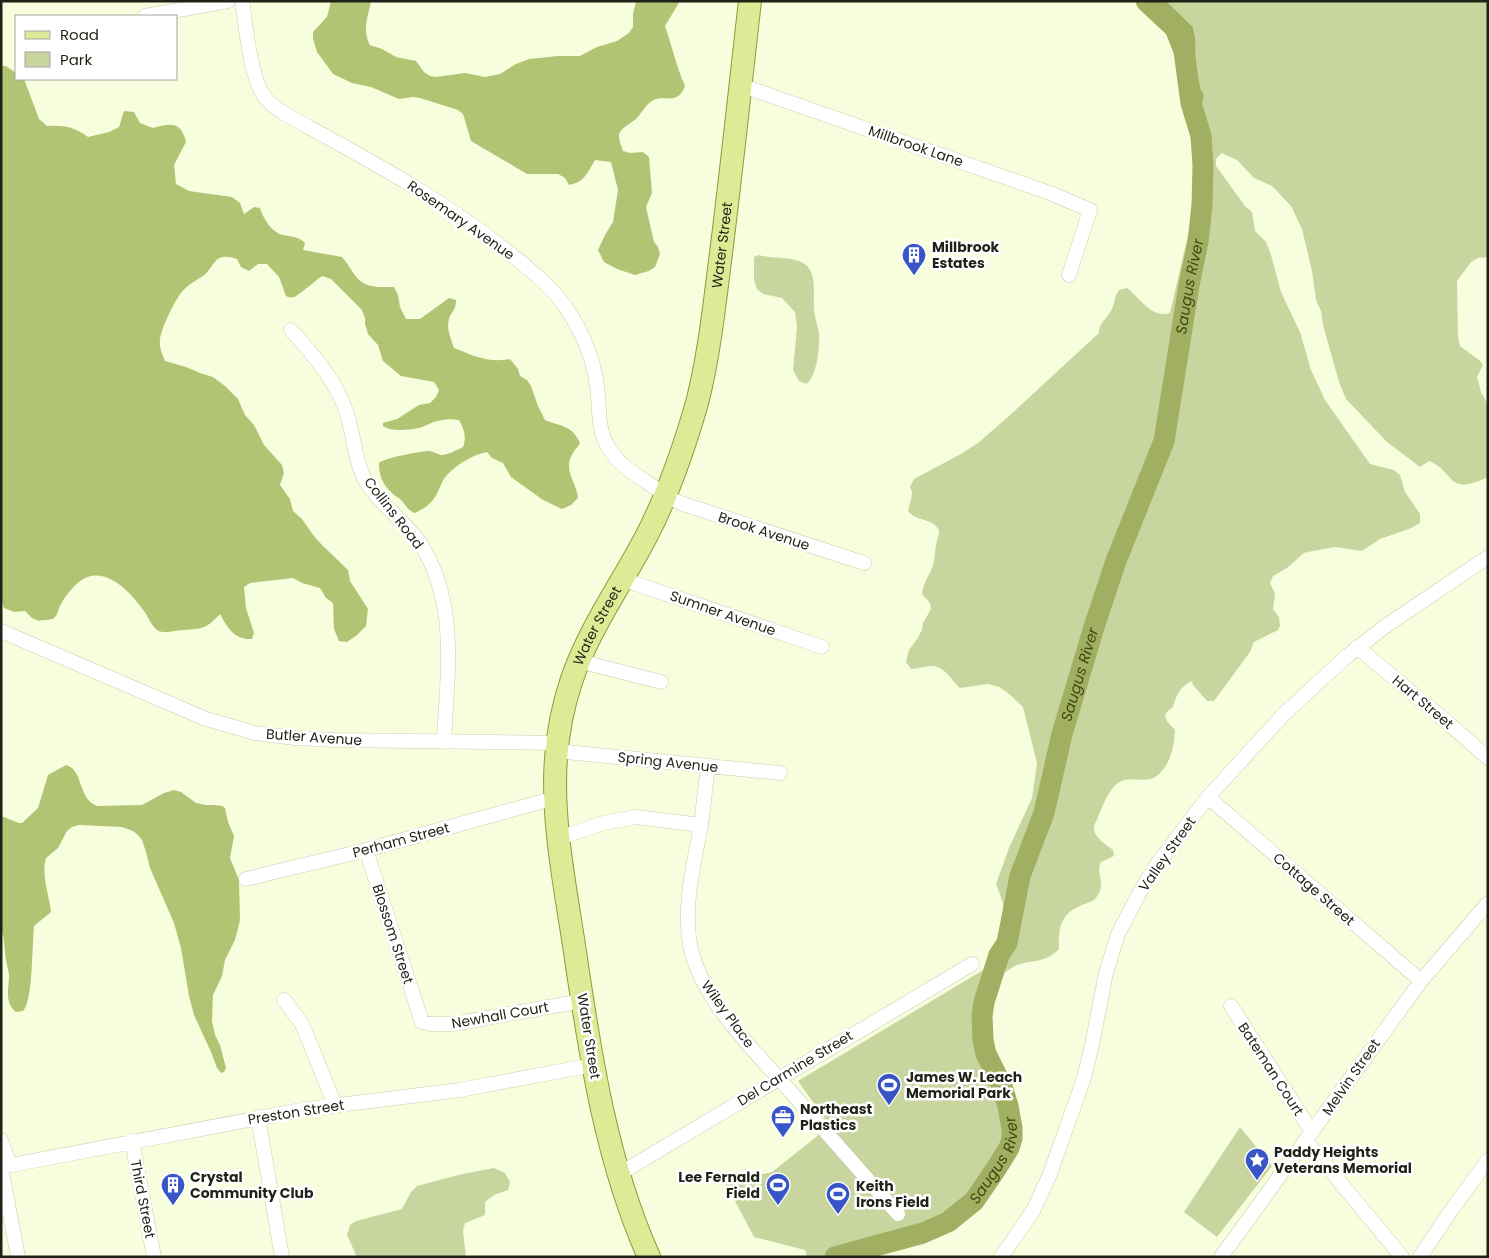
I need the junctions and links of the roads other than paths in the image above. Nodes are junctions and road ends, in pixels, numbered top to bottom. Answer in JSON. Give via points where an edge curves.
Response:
{"nodes":[{"id":1,"x":228,"y":1,"type":"edge"},
{"id":2,"x":242,"y":1,"type":"edge"},
{"id":3,"x":750,"y":1,"type":"edge"},
{"id":4,"x":151,"y":15,"type":"edge"},
{"id":5,"x":740,"y":85,"type":"junction"},
{"id":6,"x":1069,"y":275,"type":"dead end"},
{"id":7,"x":291,"y":330,"type":"dead end"},
{"id":8,"x":665,"y":496,"type":"junction"},
{"id":9,"x":1488,"y":557,"type":"edge"},
{"id":10,"x":864,"y":563,"type":"dead end"},
{"id":11,"x":622,"y":579,"type":"junction"},
{"id":12,"x":1,"y":631,"type":"edge"},
{"id":13,"x":822,"y":647,"type":"dead end"},
{"id":14,"x":1357,"y":647,"type":"junction"},
{"id":15,"x":579,"y":661,"type":"junction"},
{"id":16,"x":661,"y":682,"type":"dead end"},
{"id":17,"x":444,"y":742,"type":"junction"},
{"id":18,"x":557,"y":747,"type":"junction"},
{"id":19,"x":1488,"y":758,"type":"edge"},
{"id":20,"x":708,"y":766,"type":"junction"},
{"id":21,"x":780,"y":772,"type":"dead end"},
{"id":22,"x":1208,"y":797,"type":"junction"},
{"id":23,"x":555,"y":798,"type":"junction"},
{"id":24,"x":701,"y":825,"type":"junction"},
{"id":25,"x":559,"y":838,"type":"junction"},
{"id":26,"x":366,"y":850,"type":"junction"},
{"id":27,"x":246,"y":879,"type":"dead end"},
{"id":28,"x":1488,"y":903,"type":"edge"},
{"id":29,"x":972,"y":964,"type":"dead end"},
{"id":30,"x":1421,"y":980,"type":"junction"},
{"id":31,"x":284,"y":1000,"type":"dead end"},
{"id":32,"x":582,"y":1001,"type":"junction"},
{"id":33,"x":1231,"y":1006,"type":"dead end"},
{"id":34,"x":420,"y":1018,"type":"joint"},
{"id":35,"x":593,"y":1066,"type":"junction"},
{"id":36,"x":779,"y":1078,"type":"junction"},
{"id":37,"x":335,"y":1104,"type":"junction"},
{"id":38,"x":258,"y":1118,"type":"junction"},
{"id":39,"x":1309,"y":1136,"type":"junction"},
{"id":40,"x":1,"y":1140,"type":"edge"},
{"id":41,"x":132,"y":1142,"type":"junction"},
{"id":42,"x":1488,"y":1160,"type":"edge"},
{"id":43,"x":4,"y":1166,"type":"edge"},
{"id":44,"x":619,"y":1174,"type":"junction"},
{"id":45,"x":898,"y":1214,"type":"dead end"},
{"id":46,"x":18,"y":1257,"type":"edge"},
{"id":47,"x":154,"y":1257,"type":"edge"},
{"id":48,"x":282,"y":1257,"type":"edge"},
{"id":49,"x":649,"y":1257,"type":"edge"},
{"id":50,"x":1001,"y":1257,"type":"edge"},
{"id":51,"x":1221,"y":1257,"type":"edge"},
{"id":52,"x":1402,"y":1257,"type":"edge"},
{"id":53,"x":1420,"y":1257,"type":"edge"}],
"edges":[{"from":1,"to":4,"type":"street"},
{"from":2,"to":8,"type":"street","name":"Rosemary Avenue","via":[[254,72],[261,92],[269,102],[403,180],[487,235],[557,296],[577,327],[590,357],[597,385],[600,423],[607,445],[620,463]]},
{"from":3,"to":5,"type":"main road","name":"Water Street"},
{"from":5,"to":6,"type":"street","name":"Millbrook Lane","via":[[1042,190],[1090,210]]},
{"from":5,"to":8,"type":"main road","name":"Water Street","via":[[707,354],[693,414]]},
{"from":7,"to":17,"type":"street","name":"Collins Road","via":[[321,367],[346,409],[366,480],[419,542],[436,574],[445,604],[449,640]]},
{"from":8,"to":10,"type":"street","name":"Brook Avenue"},
{"from":8,"to":11,"type":"main road","name":"Water Street"},
{"from":9,"to":14,"type":"street","name":"Valley Street"},
{"from":11,"to":13,"type":"street","name":"Sumner Avenue"},
{"from":11,"to":15,"type":"main road","name":"Water Street"},
{"from":12,"to":17,"type":"street","name":"Butler Avenue","via":[[230,727],[295,738]]},
{"from":14,"to":19,"type":"street","name":"Hart Street"},
{"from":14,"to":22,"type":"street","name":"Valley Street","via":[[1284,714]]},
{"from":15,"to":16,"type":"street"},
{"from":15,"to":18,"type":"main road","name":"Water Street","via":[[566,700]]},
{"from":17,"to":18,"type":"street","name":"Butler Avenue"},
{"from":18,"to":20,"type":"street","name":"Spring Avenue"},
{"from":18,"to":23,"type":"main road","name":"Water Street"},
{"from":20,"to":21,"type":"street","name":"Spring Avenue"},
{"from":20,"to":24,"type":"street","name":"Wiley Place"},
{"from":22,"to":30,"type":"street","name":"Cottage Street"},
{"from":22,"to":50,"type":"street","name":"Valley Street","via":[[1155,867],[1118,934],[1106,973],[1089,1059],[1074,1108],[1041,1195]]},
{"from":23,"to":25,"type":"main road","name":"Water Street"},
{"from":23,"to":26,"type":"street","name":"Perham Street"},
{"from":24,"to":25,"type":"street","via":[[628,818]]},
{"from":24,"to":36,"type":"street","name":"Wiley Place","via":[[690,904],[689,936],[694,961],[720,1008]]},
{"from":25,"to":32,"type":"main road","name":"Water Street"},
{"from":26,"to":27,"type":"street","name":"Perham Street"},
{"from":26,"to":34,"type":"street","name":"Blossom Street"},
{"from":28,"to":30,"type":"street","name":"Melvin Street"},
{"from":29,"to":36,"type":"street","name":"Del Carmine Street"},
{"from":30,"to":39,"type":"street","name":"Melvin Street"},
{"from":31,"to":37,"type":"street","via":[[302,1024]]},
{"from":32,"to":34,"type":"street","name":"Newhall Court","via":[[450,1024],[427,1024]]},
{"from":32,"to":35,"type":"main road","name":"Water Street"},
{"from":33,"to":39,"type":"street","name":"Bateman Court"},
{"from":35,"to":37,"type":"street","name":"Preston Street","via":[[452,1091]]},
{"from":35,"to":44,"type":"main road","name":"Water Street"},
{"from":36,"to":44,"type":"street","name":"Del Carmine Street"},
{"from":36,"to":45,"type":"street","name":"Wiley Place"},
{"from":37,"to":38,"type":"street","name":"Preston Street"},
{"from":38,"to":41,"type":"street","name":"Preston Street"},
{"from":38,"to":48,"type":"street"},
{"from":39,"to":51,"type":"street","name":"Melvin Street"},
{"from":39,"to":52,"type":"street","name":"Bateman Court"},
{"from":40,"to":43,"type":"street"},
{"from":41,"to":43,"type":"street","name":"Preston Street"},
{"from":41,"to":47,"type":"street","name":"Third Street"},
{"from":42,"to":53,"type":"street"},
{"from":43,"to":46,"type":"street"},
{"from":44,"to":49,"type":"main road","name":"Water Street"}]}
